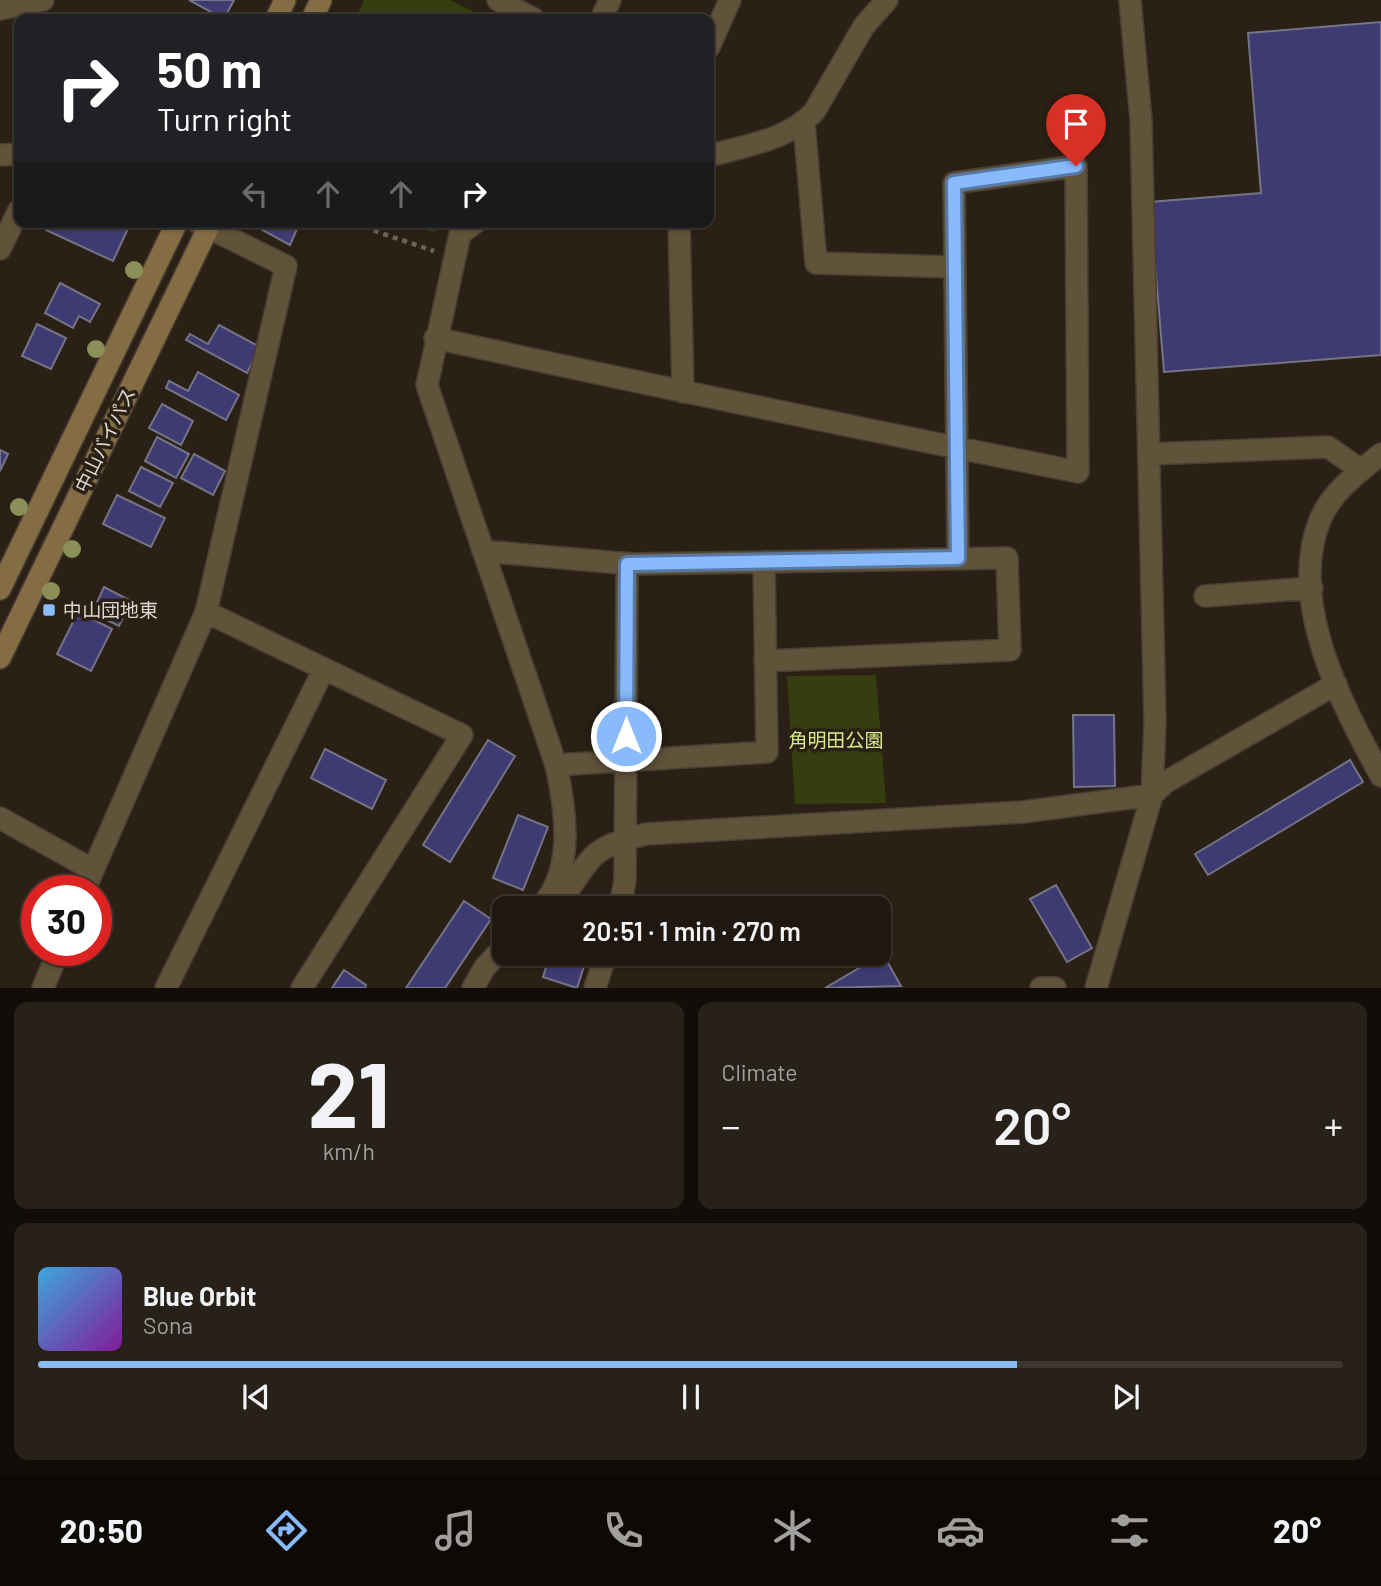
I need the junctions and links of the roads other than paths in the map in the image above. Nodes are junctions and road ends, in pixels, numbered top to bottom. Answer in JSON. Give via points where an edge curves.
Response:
{"nodes":[{"id":1,"x":43,"y":0,"type":"edge"},
{"id":2,"x":498,"y":0,"type":"edge"},
{"id":3,"x":730,"y":0,"type":"edge"},
{"id":4,"x":887,"y":0,"type":"edge"},
{"id":5,"x":1130,"y":0,"type":"edge"},
{"id":6,"x":0,"y":9,"type":"edge"},
{"id":7,"x":525,"y":14,"type":"edge"},
{"id":8,"x":714,"y":36,"type":"edge"},
{"id":9,"x":804,"y":122,"type":"junction"},
{"id":10,"x":714,"y":155,"type":"edge"},
{"id":11,"x":14,"y":220,"type":"edge"},
{"id":12,"x":174,"y":228,"type":"edge"},
{"id":13,"x":203,"y":228,"type":"edge"},
{"id":14,"x":213,"y":228,"type":"edge"},
{"id":15,"x":468,"y":228,"type":"edge"},
{"id":16,"x":679,"y":228,"type":"edge"},
{"id":17,"x":0,"y":249,"type":"edge"},
{"id":18,"x":955,"y":267,"type":"junction"},
{"id":19,"x":435,"y":338,"type":"junction"},
{"id":20,"x":683,"y":392,"type":"junction"},
{"id":21,"x":957,"y":447,"type":"junction"},
{"id":22,"x":1149,"y":454,"type":"junction"},
{"id":23,"x":1381,"y":454,"type":"edge"},
{"id":24,"x":1362,"y":470,"type":"junction"},
{"id":25,"x":483,"y":551,"type":"junction"},
{"id":26,"x":958,"y":558,"type":"junction"},
{"id":27,"x":764,"y":562,"type":"junction"},
{"id":28,"x":627,"y":564,"type":"junction"},
{"id":29,"x":1312,"y":588,"type":"junction"},
{"id":30,"x":0,"y":589,"type":"edge"},
{"id":31,"x":1205,"y":596,"type":"dead end"},
{"id":32,"x":206,"y":612,"type":"junction"},
{"id":33,"x":0,"y":658,"type":"edge"},
{"id":34,"x":765,"y":661,"type":"junction"},
{"id":35,"x":324,"y":669,"type":"junction"},
{"id":36,"x":1336,"y":684,"type":"junction"},
{"id":37,"x":626,"y":761,"type":"junction"},
{"id":38,"x":556,"y":765,"type":"junction"},
{"id":39,"x":1381,"y":776,"type":"edge"},
{"id":40,"x":1152,"y":795,"type":"junction"},
{"id":41,"x":0,"y":818,"type":"edge"},
{"id":42,"x":626,"y":839,"type":"junction"},
{"id":43,"x":93,"y":870,"type":"junction"},
{"id":44,"x":91,"y":875,"type":"edge"},
{"id":45,"x":549,"y":896,"type":"edge"},
{"id":46,"x":564,"y":896,"type":"edge"},
{"id":47,"x":622,"y":896,"type":"edge"},
{"id":48,"x":492,"y":960,"type":"edge"},
{"id":49,"x":52,"y":966,"type":"edge"},
{"id":50,"x":43,"y":988,"type":"edge"},
{"id":51,"x":166,"y":988,"type":"edge"},
{"id":52,"x":302,"y":988,"type":"edge"},
{"id":53,"x":473,"y":988,"type":"edge"},
{"id":54,"x":1041,"y":988,"type":"edge"},
{"id":55,"x":1055,"y":988,"type":"edge"},
{"id":56,"x":1096,"y":988,"type":"edge"}],
"edges":[{"from":1,"to":6,"type":"street"},
{"from":2,"to":7,"type":"street"},
{"from":3,"to":8,"type":"street"},
{"from":4,"to":9,"type":"street","via":[[864,26]]},
{"from":5,"to":22,"type":"street","via":[[1141,120]]},
{"from":9,"to":10,"type":"street","via":[[781,136]]},
{"from":9,"to":18,"type":"street","via":[[816,263]]},
{"from":11,"to":17,"type":"street"},
{"from":12,"to":30,"type":"street","name":"中山バイパス"},
{"from":13,"to":33,"type":"street","name":"中山バイパス"},
{"from":14,"to":32,"type":"street","via":[[286,266]]},
{"from":15,"to":19,"type":"street","via":[[460,234]]},
{"from":16,"to":20,"type":"street"},
{"from":18,"to":21,"type":"street"},
{"from":18,"to":21,"type":"street","via":[[954,183],[1076,166],[1078,472]]},
{"from":19,"to":20,"type":"street"},
{"from":19,"to":25,"type":"street","via":[[427,385]]},
{"from":20,"to":21,"type":"street"},
{"from":21,"to":26,"type":"street"},
{"from":22,"to":24,"type":"street","via":[[1328,447]]},
{"from":22,"to":40,"type":"street","via":[[1156,723]]},
{"from":23,"to":24,"type":"street"},
{"from":24,"to":29,"type":"street","via":[[1332,498],[1320,519]]},
{"from":25,"to":28,"type":"street"},
{"from":25,"to":38,"type":"street"},
{"from":26,"to":27,"type":"street"},
{"from":26,"to":34,"type":"street","via":[[1007,558],[1010,650]]},
{"from":27,"to":28,"type":"street"},
{"from":27,"to":34,"type":"street"},
{"from":28,"to":37,"type":"street"},
{"from":29,"to":31,"type":"street"},
{"from":29,"to":36,"type":"street","via":[[1319,641]]},
{"from":32,"to":35,"type":"street"},
{"from":32,"to":43,"type":"street"},
{"from":34,"to":37,"type":"street","via":[[767,752]]},
{"from":35,"to":51,"type":"street"},
{"from":35,"to":52,"type":"street","via":[[462,735]]},
{"from":36,"to":39,"type":"street"},
{"from":36,"to":40,"type":"street","via":[[1166,782]]},
{"from":37,"to":38,"type":"street"},
{"from":37,"to":42,"type":"street"},
{"from":38,"to":45,"type":"street","via":[[565,852]]},
{"from":40,"to":42,"type":"street","via":[[1023,811],[646,834]]},
{"from":40,"to":56,"type":"street"},
{"from":41,"to":43,"type":"street"},
{"from":42,"to":46,"type":"street","via":[[590,859]]},
{"from":42,"to":47,"type":"street"},
{"from":43,"to":44,"type":"street"},
{"from":48,"to":53,"type":"street"},
{"from":49,"to":50,"type":"street"},
{"from":54,"to":55,"type":"street"}]}
